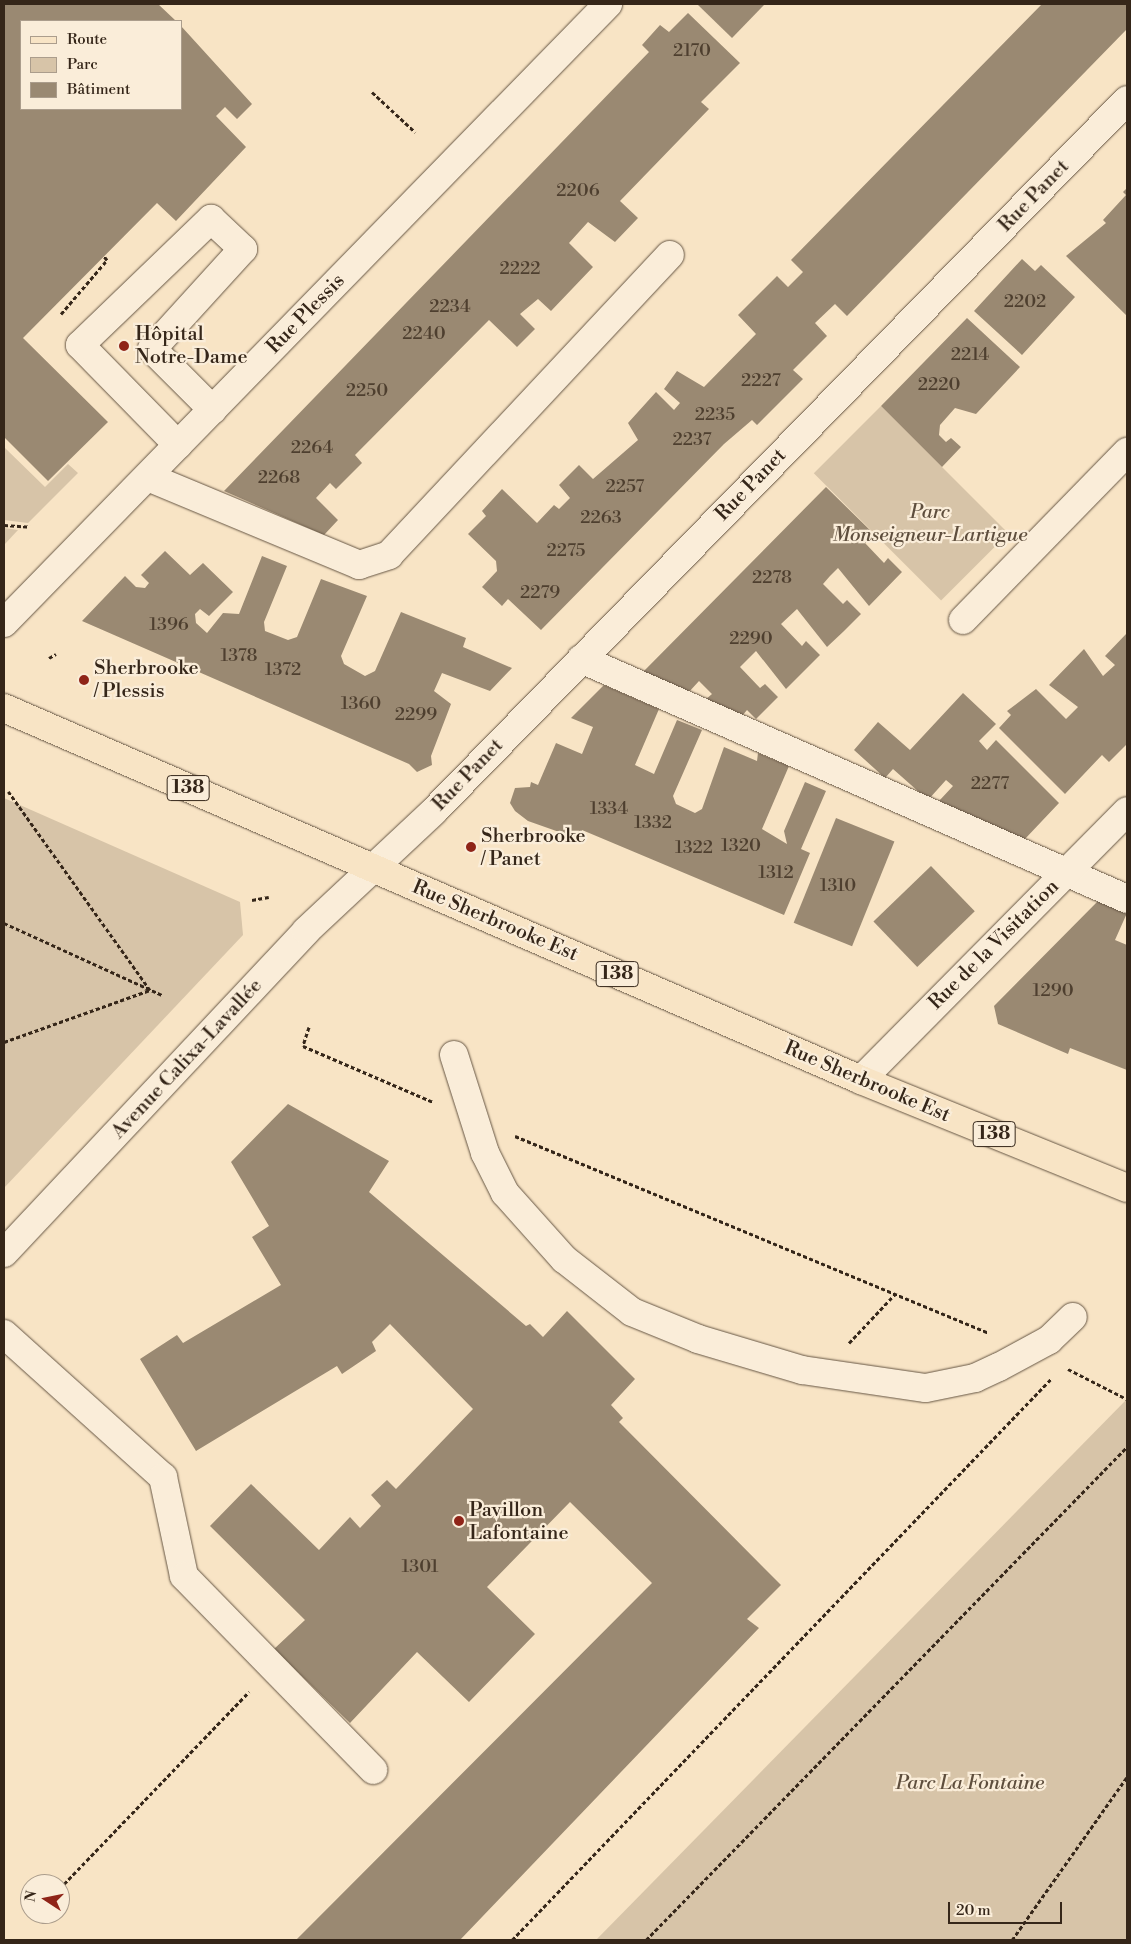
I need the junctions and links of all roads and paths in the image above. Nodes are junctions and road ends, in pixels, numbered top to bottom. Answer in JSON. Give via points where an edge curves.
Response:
{"nodes":[{"id":1,"x":608,"y":4,"type":"edge"},
{"id":2,"x":372,"y":92,"type":"dead end"},
{"id":3,"x":1127,"y":100,"type":"edge"},
{"id":4,"x":415,"y":132,"type":"dead end"},
{"id":5,"x":670,"y":255,"type":"dead end"},
{"id":6,"x":213,"y":410,"type":"junction"},
{"id":7,"x":178,"y":445,"type":"junction"},
{"id":8,"x":1127,"y":452,"type":"edge"},
{"id":9,"x":148,"y":477,"type":"junction"},
{"id":10,"x":4,"y":525,"type":"edge"},
{"id":11,"x":30,"y":527,"type":"dead end"},
{"id":12,"x":963,"y":620,"type":"dead end"},
{"id":13,"x":4,"y":623,"type":"edge"},
{"id":14,"x":56,"y":654,"type":"dead end"},
{"id":15,"x":49,"y":658,"type":"dead end"},
{"id":16,"x":581,"y":659,"type":"junction"},
{"id":17,"x":4,"y":708,"type":"edge"},
{"id":18,"x":8,"y":790,"type":"dead end"},
{"id":19,"x":1127,"y":811,"type":"edge"},
{"id":20,"x":372,"y":868,"type":"junction"},
{"id":21,"x":1066,"y":874,"type":"junction"},
{"id":22,"x":269,"y":897,"type":"dead end"},
{"id":23,"x":1127,"y":899,"type":"edge"},
{"id":24,"x":252,"y":900,"type":"dead end"},
{"id":25,"x":4,"y":923,"type":"edge"},
{"id":26,"x":150,"y":990,"type":"junction"},
{"id":27,"x":162,"y":995,"type":"dead end"},
{"id":28,"x":309,"y":1027,"type":"dead end"},
{"id":29,"x":4,"y":1042,"type":"edge"},
{"id":30,"x":454,"y":1055,"type":"dead end"},
{"id":31,"x":861,"y":1080,"type":"junction"},
{"id":32,"x":475,"y":1120,"type":"junction"},
{"id":33,"x":1127,"y":1188,"type":"edge"},
{"id":34,"x":4,"y":1253,"type":"edge"},
{"id":35,"x":895,"y":1294,"type":"junction"},
{"id":36,"x":1073,"y":1316,"type":"dead end"},
{"id":37,"x":4,"y":1334,"type":"edge"},
{"id":38,"x":846,"y":1345,"type":"dead end"},
{"id":39,"x":1032,"y":1351,"type":"junction"},
{"id":40,"x":1063,"y":1366,"type":"junction"},
{"id":41,"x":1127,"y":1399,"type":"edge"},
{"id":42,"x":1127,"y":1448,"type":"edge"},
{"id":43,"x":253,"y":1688,"type":"dead end"},
{"id":44,"x":373,"y":1770,"type":"dead end"},
{"id":45,"x":1127,"y":1777,"type":"edge"},
{"id":46,"x":70,"y":1878,"type":"edge"},
{"id":47,"x":512,"y":1940,"type":"edge"},
{"id":48,"x":646,"y":1940,"type":"edge"},
{"id":49,"x":1012,"y":1940,"type":"edge"}],
"edges":[{"from":1,"to":6,"type":"street","name":"Rue Plessis"},
{"from":2,"to":4,"type":"path"},
{"from":3,"to":16,"type":"street","name":"Rue Panet"},
{"from":5,"to":9,"type":"street","via":[[389,555],[359,565]]},
{"from":6,"to":7,"type":"street","name":"Rue Plessis"},
{"from":6,"to":7,"type":"street","via":[[152,349],[243,249],[211,219],[80,345]]},
{"from":7,"to":9,"type":"street","name":"Rue Plessis"},
{"from":8,"to":12,"type":"street"},
{"from":9,"to":13,"type":"street","name":"Rue Plessis"},
{"from":10,"to":11,"type":"path"},
{"from":14,"to":15,"type":"path"},
{"from":16,"to":20,"type":"street","name":"Rue Panet"},
{"from":16,"to":21,"type":"street"},
{"from":17,"to":20,"type":"main road","name":"Rue Sherbrooke Est","number":"138"},
{"from":18,"to":26,"type":"path"},
{"from":19,"to":21,"type":"street","name":"Rue de la Visitation"},
{"from":20,"to":31,"type":"main road","name":"Rue Sherbrooke Est","number":"138"},
{"from":20,"to":34,"type":"street","name":"Avenue Calixa-Lavallée","via":[[306,931]]},
{"from":21,"to":23,"type":"street"},
{"from":21,"to":31,"type":"street","name":"Rue de la Visitation"},
{"from":22,"to":24,"type":"path"},
{"from":25,"to":26,"type":"path"},
{"from":26,"to":27,"type":"path"},
{"from":26,"to":29,"type":"path"},
{"from":28,"to":32,"type":"path","via":[[303,1046]]},
{"from":30,"to":32,"type":"street"},
{"from":31,"to":33,"type":"main road","name":"Rue Sherbrooke Est","number":"138"},
{"from":32,"to":35,"type":"path"},
{"from":32,"to":39,"type":"street","via":[[485,1153],[505,1193],[564,1259],[632,1312],[698,1339],[802,1370],[926,1388],[975,1378]]},
{"from":35,"to":38,"type":"path"},
{"from":35,"to":39,"type":"path"},
{"from":36,"to":39,"type":"street"},
{"from":37,"to":44,"type":"street","via":[[163,1477],[184,1576]]},
{"from":39,"to":40,"type":"path"},
{"from":40,"to":41,"type":"path"},
{"from":40,"to":47,"type":"path"},
{"from":42,"to":48,"type":"path"},
{"from":43,"to":46,"type":"path"},
{"from":45,"to":49,"type":"path"}]}
